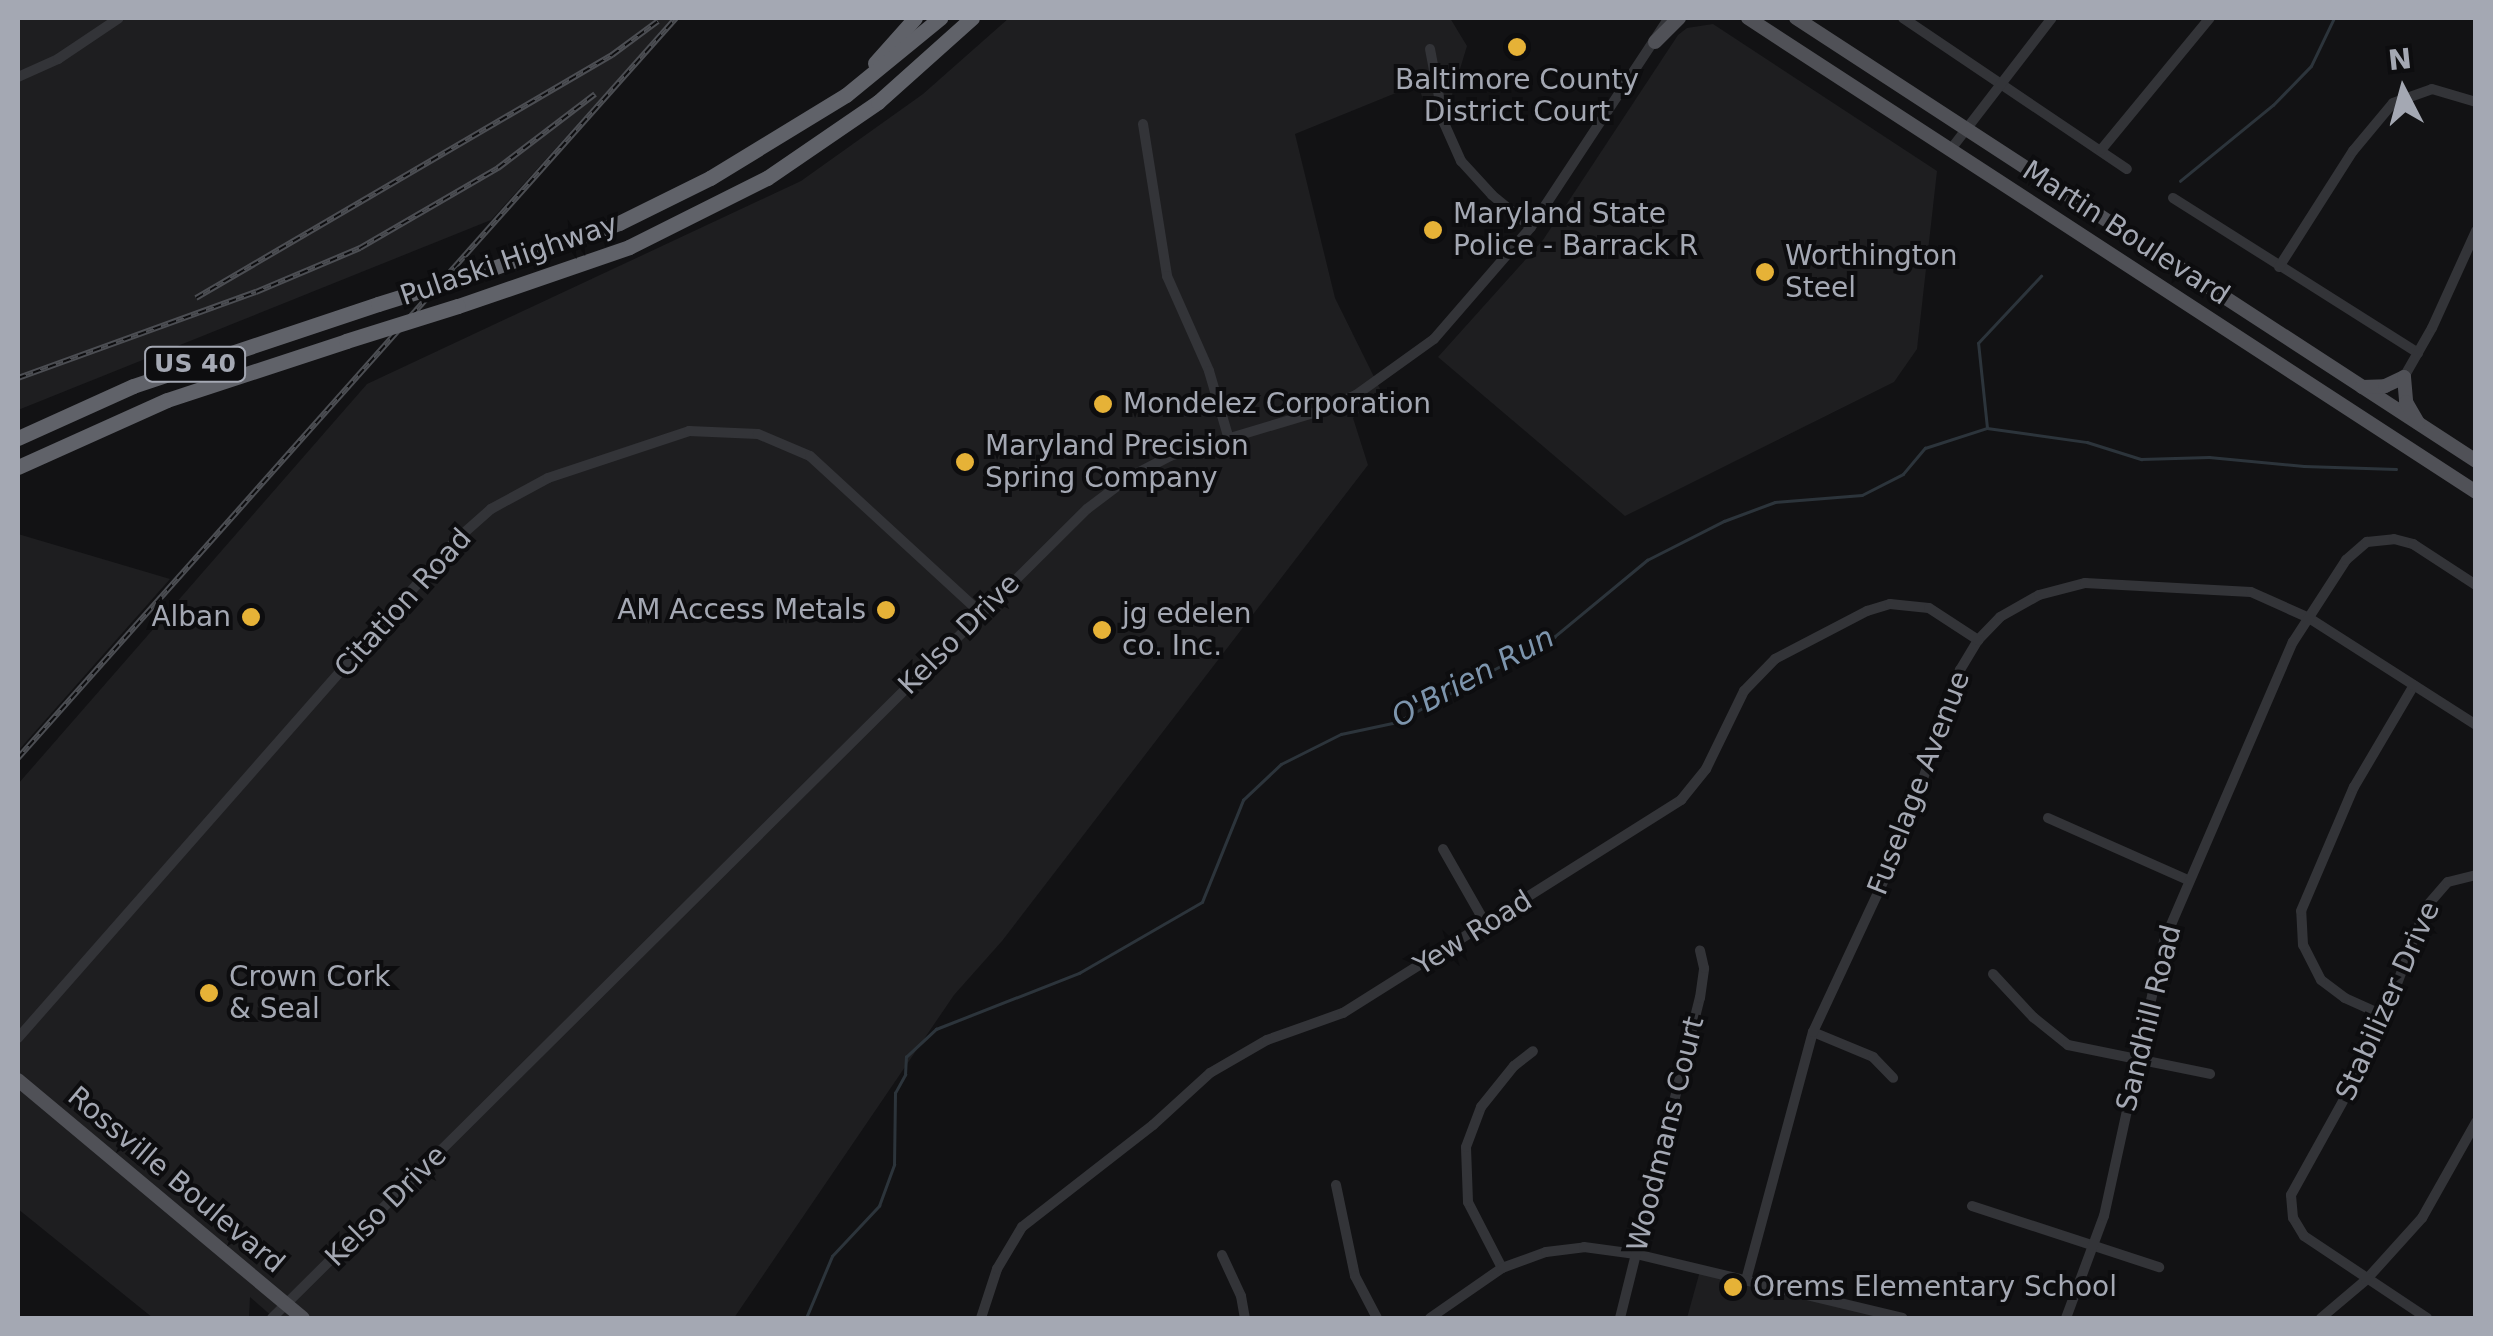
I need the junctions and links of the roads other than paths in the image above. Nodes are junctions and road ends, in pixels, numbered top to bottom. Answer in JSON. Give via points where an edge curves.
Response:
{"nodes":[{"id":1,"x":120,"y":18,"type":"edge"},
{"id":2,"x":915,"y":18,"type":"edge"},
{"id":3,"x":940,"y":18,"type":"edge"},
{"id":4,"x":972,"y":18,"type":"edge"},
{"id":5,"x":1669,"y":18,"type":"edge"},
{"id":6,"x":1680,"y":18,"type":"edge"},
{"id":7,"x":1738,"y":18,"type":"edge"},
{"id":8,"x":1796,"y":18,"type":"edge"},
{"id":9,"x":1903,"y":18,"type":"edge"},
{"id":10,"x":2052,"y":18,"type":"edge"},
{"id":11,"x":2210,"y":18,"type":"edge"},
{"id":12,"x":1752,"y":20,"type":"edge"},
{"id":13,"x":1655,"y":42,"type":"junction"},
{"id":14,"x":1430,"y":49,"type":"dead end"},
{"id":15,"x":18,"y":77,"type":"edge"},
{"id":16,"x":1998,"y":86,"type":"junction"},
{"id":17,"x":844,"y":97,"type":"junction"},
{"id":18,"x":2476,"y":102,"type":"edge"},
{"id":19,"x":854,"y":120,"type":"junction"},
{"id":20,"x":1143,"y":124,"type":"dead end"},
{"id":21,"x":1967,"y":126,"type":"junction"},
{"id":22,"x":1951,"y":149,"type":"junction"},
{"id":23,"x":2100,"y":150,"type":"junction"},
{"id":24,"x":2127,"y":169,"type":"dead end"},
{"id":25,"x":2173,"y":198,"type":"dead end"},
{"id":26,"x":1532,"y":227,"type":"junction"},
{"id":27,"x":2475,"y":232,"type":"edge"},
{"id":28,"x":2280,"y":267,"type":"junction"},
{"id":29,"x":2418,"y":353,"type":"junction"},
{"id":30,"x":2404,"y":377,"type":"junction"},
{"id":31,"x":2361,"y":387,"type":"junction"},
{"id":32,"x":2421,"y":427,"type":"junction"},
{"id":33,"x":1228,"y":436,"type":"junction"},
{"id":34,"x":18,"y":438,"type":"edge"},
{"id":35,"x":2476,"y":461,"type":"edge"},
{"id":36,"x":18,"y":467,"type":"edge"},
{"id":37,"x":2476,"y":492,"type":"edge"},
{"id":38,"x":2476,"y":585,"type":"edge"},
{"id":39,"x":981,"y":613,"type":"junction"},
{"id":40,"x":2309,"y":618,"type":"junction"},
{"id":41,"x":1978,"y":640,"type":"junction"},
{"id":42,"x":2414,"y":685,"type":"junction"},
{"id":43,"x":2476,"y":725,"type":"edge"},
{"id":44,"x":2048,"y":818,"type":"dead end"},
{"id":45,"x":1443,"y":849,"type":"dead end"},
{"id":46,"x":2476,"y":876,"type":"edge"},
{"id":47,"x":2188,"y":880,"type":"junction"},
{"id":48,"x":1486,"y":926,"type":"junction"},
{"id":49,"x":1700,"y":950,"type":"dead end"},
{"id":50,"x":1994,"y":974,"type":"dead end"},
{"id":51,"x":2385,"y":1016,"type":"junction"},
{"id":52,"x":1812,"y":1032,"type":"junction"},
{"id":53,"x":18,"y":1038,"type":"edge"},
{"id":54,"x":1533,"y":1052,"type":"dead end"},
{"id":55,"x":2136,"y":1060,"type":"junction"},
{"id":56,"x":2210,"y":1074,"type":"dead end"},
{"id":57,"x":1893,"y":1078,"type":"dead end"},
{"id":58,"x":18,"y":1080,"type":"edge"},
{"id":59,"x":2476,"y":1122,"type":"edge"},
{"id":60,"x":1336,"y":1184,"type":"dead end"},
{"id":61,"x":1972,"y":1206,"type":"dead end"},
{"id":62,"x":2094,"y":1247,"type":"junction"},
{"id":63,"x":1636,"y":1254,"type":"junction"},
{"id":64,"x":1222,"y":1255,"type":"dead end"},
{"id":65,"x":2158,"y":1267,"type":"dead end"},
{"id":66,"x":1502,"y":1268,"type":"junction"},
{"id":67,"x":1746,"y":1280,"type":"junction"},
{"id":68,"x":2366,"y":1280,"type":"junction"},
{"id":69,"x":286,"y":1304,"type":"junction"},
{"id":70,"x":272,"y":1318,"type":"edge"},
{"id":71,"x":303,"y":1318,"type":"edge"},
{"id":72,"x":981,"y":1318,"type":"edge"},
{"id":73,"x":1244,"y":1318,"type":"edge"},
{"id":74,"x":1377,"y":1318,"type":"edge"},
{"id":75,"x":1430,"y":1318,"type":"edge"},
{"id":76,"x":1620,"y":1318,"type":"edge"},
{"id":77,"x":1902,"y":1318,"type":"edge"},
{"id":78,"x":2066,"y":1318,"type":"edge"},
{"id":79,"x":2321,"y":1318,"type":"edge"},
{"id":80,"x":2427,"y":1318,"type":"edge"}],
"edges":[{"from":1,"to":15,"type":"street"},
{"from":2,"to":17,"type":"highway"},
{"from":3,"to":17,"type":"highway","name":"Pulaski Highway","number":"US 40"},
{"from":4,"to":19,"type":"highway","name":"Pulaski Highway","number":"US 40"},
{"from":5,"to":13,"type":"street","name":"Kelso Drive"},
{"from":6,"to":13,"type":"main road"},
{"from":7,"to":12,"type":"main road","name":"Martin Boulevard"},
{"from":8,"to":21,"type":"main road","name":"Martin Boulevard"},
{"from":9,"to":16,"type":"street"},
{"from":10,"to":16,"type":"street"},
{"from":11,"to":23,"type":"street"},
{"from":12,"to":22,"type":"main road","name":"Martin Boulevard"},
{"from":13,"to":26,"type":"street","name":"Kelso Drive"},
{"from":14,"to":26,"type":"street","via":[[1444,123],[1461,161]]},
{"from":16,"to":21,"type":"street"},
{"from":16,"to":23,"type":"street"},
{"from":17,"to":19,"type":"highway"},
{"from":17,"to":34,"type":"highway","name":"Pulaski Highway","number":"US 40","bridge":true,"via":[[668,200],[581,238],[133,386]]},
{"from":18,"to":28,"type":"street","via":[[2432,89],[2393,103],[2353,151]]},
{"from":19,"to":36,"type":"highway","name":"Pulaski Highway","number":"US 40","bridge":true,"via":[[679,225],[580,266],[167,400]]},
{"from":20,"to":33,"type":"street","via":[[1164,268],[1209,371]]},
{"from":21,"to":22,"type":"street"},
{"from":21,"to":31,"type":"main road","name":"Martin Boulevard"},
{"from":22,"to":37,"type":"main road","name":"Martin Boulevard"},
{"from":23,"to":24,"type":"street"},
{"from":25,"to":28,"type":"street"},
{"from":26,"to":33,"type":"street","name":"Kelso Drive","via":[[1457,317],[1376,382],[1313,414]]},
{"from":27,"to":29,"type":"street"},
{"from":28,"to":29,"type":"street"},
{"from":29,"to":30,"type":"street"},
{"from":30,"to":31,"type":"main road"},
{"from":30,"to":32,"type":"main road","via":[[2406,402]]},
{"from":31,"to":32,"type":"main road","name":"Martin Boulevard"},
{"from":32,"to":35,"type":"main road","name":"Martin Boulevard"},
{"from":33,"to":39,"type":"street","name":"Kelso Drive","via":[[1170,456],[1111,491]]},
{"from":38,"to":40,"type":"street","name":"Sandhill Road","via":[[2413,544],[2377,540],[2352,552]]},
{"from":39,"to":53,"type":"street","name":"Citation Road","via":[[810,456],[758,434],[688,431],[548,478],[492,509],[456,540]]},
{"from":39,"to":69,"type":"street","name":"Kelso Drive"},
{"from":40,"to":41,"type":"street","name":"Fuselage Avenue","via":[[2235,589],[2085,583],[2018,604]]},
{"from":40,"to":42,"type":"street","name":"Fuselage Avenue"},
{"from":40,"to":47,"type":"street","name":"Sandhill Road"},
{"from":41,"to":48,"type":"street","name":"Yew Road","via":[[1928,608],[1890,604],[1792,648],[1752,679],[1706,768],[1681,800]]},
{"from":41,"to":52,"type":"street","name":"Fuselage Avenue","via":[[1956,680],[1902,841]]},
{"from":42,"to":43,"type":"street","name":"Fuselage Avenue"},
{"from":42,"to":51,"type":"street","via":[[2354,787],[2302,911],[2303,945],[2314,971],[2344,998]]},
{"from":44,"to":47,"type":"street"},
{"from":45,"to":48,"type":"street"},
{"from":46,"to":51,"type":"street","name":"Stabilizer Drive","via":[[2448,882],[2433,896]]},
{"from":47,"to":55,"type":"street","name":"Sandhill Road","via":[[2159,958]]},
{"from":48,"to":72,"type":"street","name":"Yew Road","via":[[1344,1013],[1267,1040],[1210,1073],[1022,1227],[997,1270]]},
{"from":49,"to":63,"type":"street","name":"Woodmans Court","via":[[1700,998]]},
{"from":50,"to":55,"type":"street","via":[[2058,1039]]},
{"from":51,"to":68,"type":"street","name":"Stabilizer Drive","via":[[2349,1094],[2296,1180],[2291,1201],[2304,1236]]},
{"from":52,"to":57,"type":"street","via":[[1873,1057]]},
{"from":52,"to":67,"type":"street","name":"Fuselage Avenue"},
{"from":54,"to":66,"type":"street","via":[[1481,1107],[1466,1147],[1468,1202]]},
{"from":55,"to":56,"type":"street"},
{"from":55,"to":62,"type":"street","name":"Sandhill Road"},
{"from":58,"to":69,"type":"main road","name":"Rossville Boulevard"},
{"from":59,"to":68,"type":"street","via":[[2422,1218]]},
{"from":60,"to":74,"type":"street","via":[[1354,1276]]},
{"from":61,"to":62,"type":"street"},
{"from":62,"to":65,"type":"street"},
{"from":62,"to":78,"type":"street","name":"Sandhill Road"},
{"from":63,"to":66,"type":"street","via":[[1561,1249]]},
{"from":63,"to":67,"type":"street"},
{"from":63,"to":76,"type":"street","name":"Woodmans Court"},
{"from":64,"to":73,"type":"street"},
{"from":66,"to":75,"type":"street"},
{"from":67,"to":77,"type":"street"},
{"from":68,"to":79,"type":"street"},
{"from":68,"to":80,"type":"street"},
{"from":69,"to":70,"type":"street","name":"Kelso Drive"},
{"from":69,"to":71,"type":"main road","name":"Rossville Boulevard"}]}
